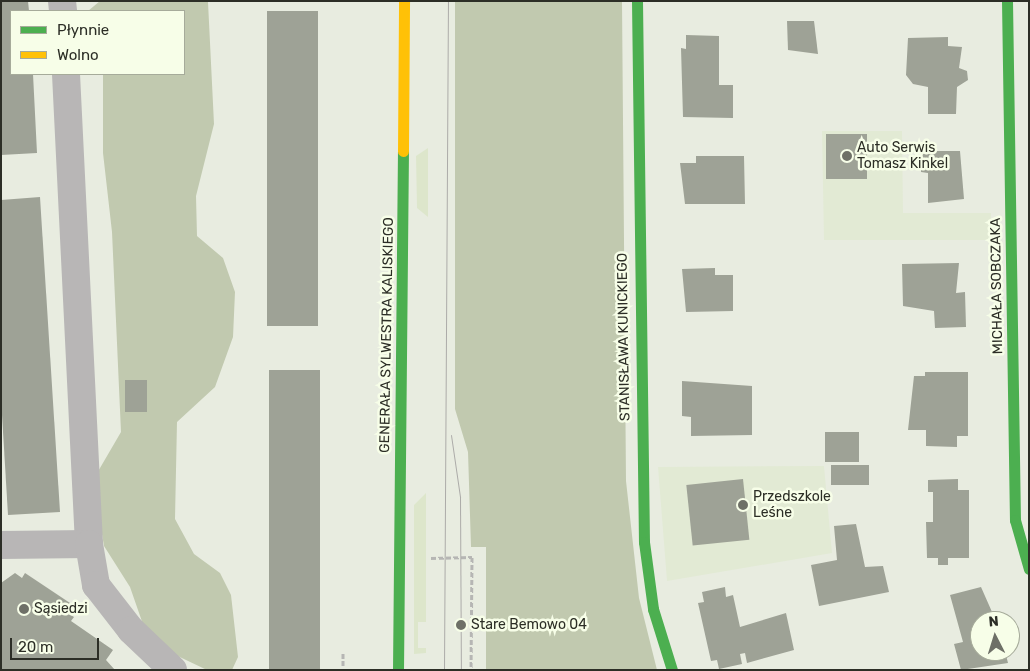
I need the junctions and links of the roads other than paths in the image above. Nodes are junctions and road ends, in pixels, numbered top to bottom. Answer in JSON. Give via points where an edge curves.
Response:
{"nodes":[{"id":1,"x":404,"y":1,"type":"edge"},
{"id":2,"x":637,"y":1,"type":"edge"},
{"id":3,"x":1007,"y":1,"type":"edge"},
{"id":4,"x":66,"y":75,"type":"edge"},
{"id":5,"x":1022,"y":481,"type":"edge"},
{"id":6,"x":88,"y":544,"type":"junction"},
{"id":7,"x":1,"y":545,"type":"edge"},
{"id":8,"x":1029,"y":569,"type":"edge"},
{"id":9,"x":173,"y":670,"type":"edge"},
{"id":10,"x":398,"y":670,"type":"edge"},
{"id":11,"x":672,"y":670,"type":"edge"}],
"edges":[{"from":1,"to":10,"type":"street","name":"GENERAŁA SYLWESTRA KALISKIEGO"},
{"from":2,"to":11,"type":"street","name":"STANISŁAWA KUNICKIEGO","via":[[644,542],[653,608]]},
{"from":3,"to":5,"type":"street","name":"MICHAŁA SOBCZAKA"},
{"from":4,"to":6,"type":"street"},
{"from":5,"to":8,"type":"street","name":"MICHAŁA SOBCZAKA","via":[[1015,520]]},
{"from":6,"to":7,"type":"street"},
{"from":6,"to":9,"type":"street","via":[[96,585],[131,630]]}]}
